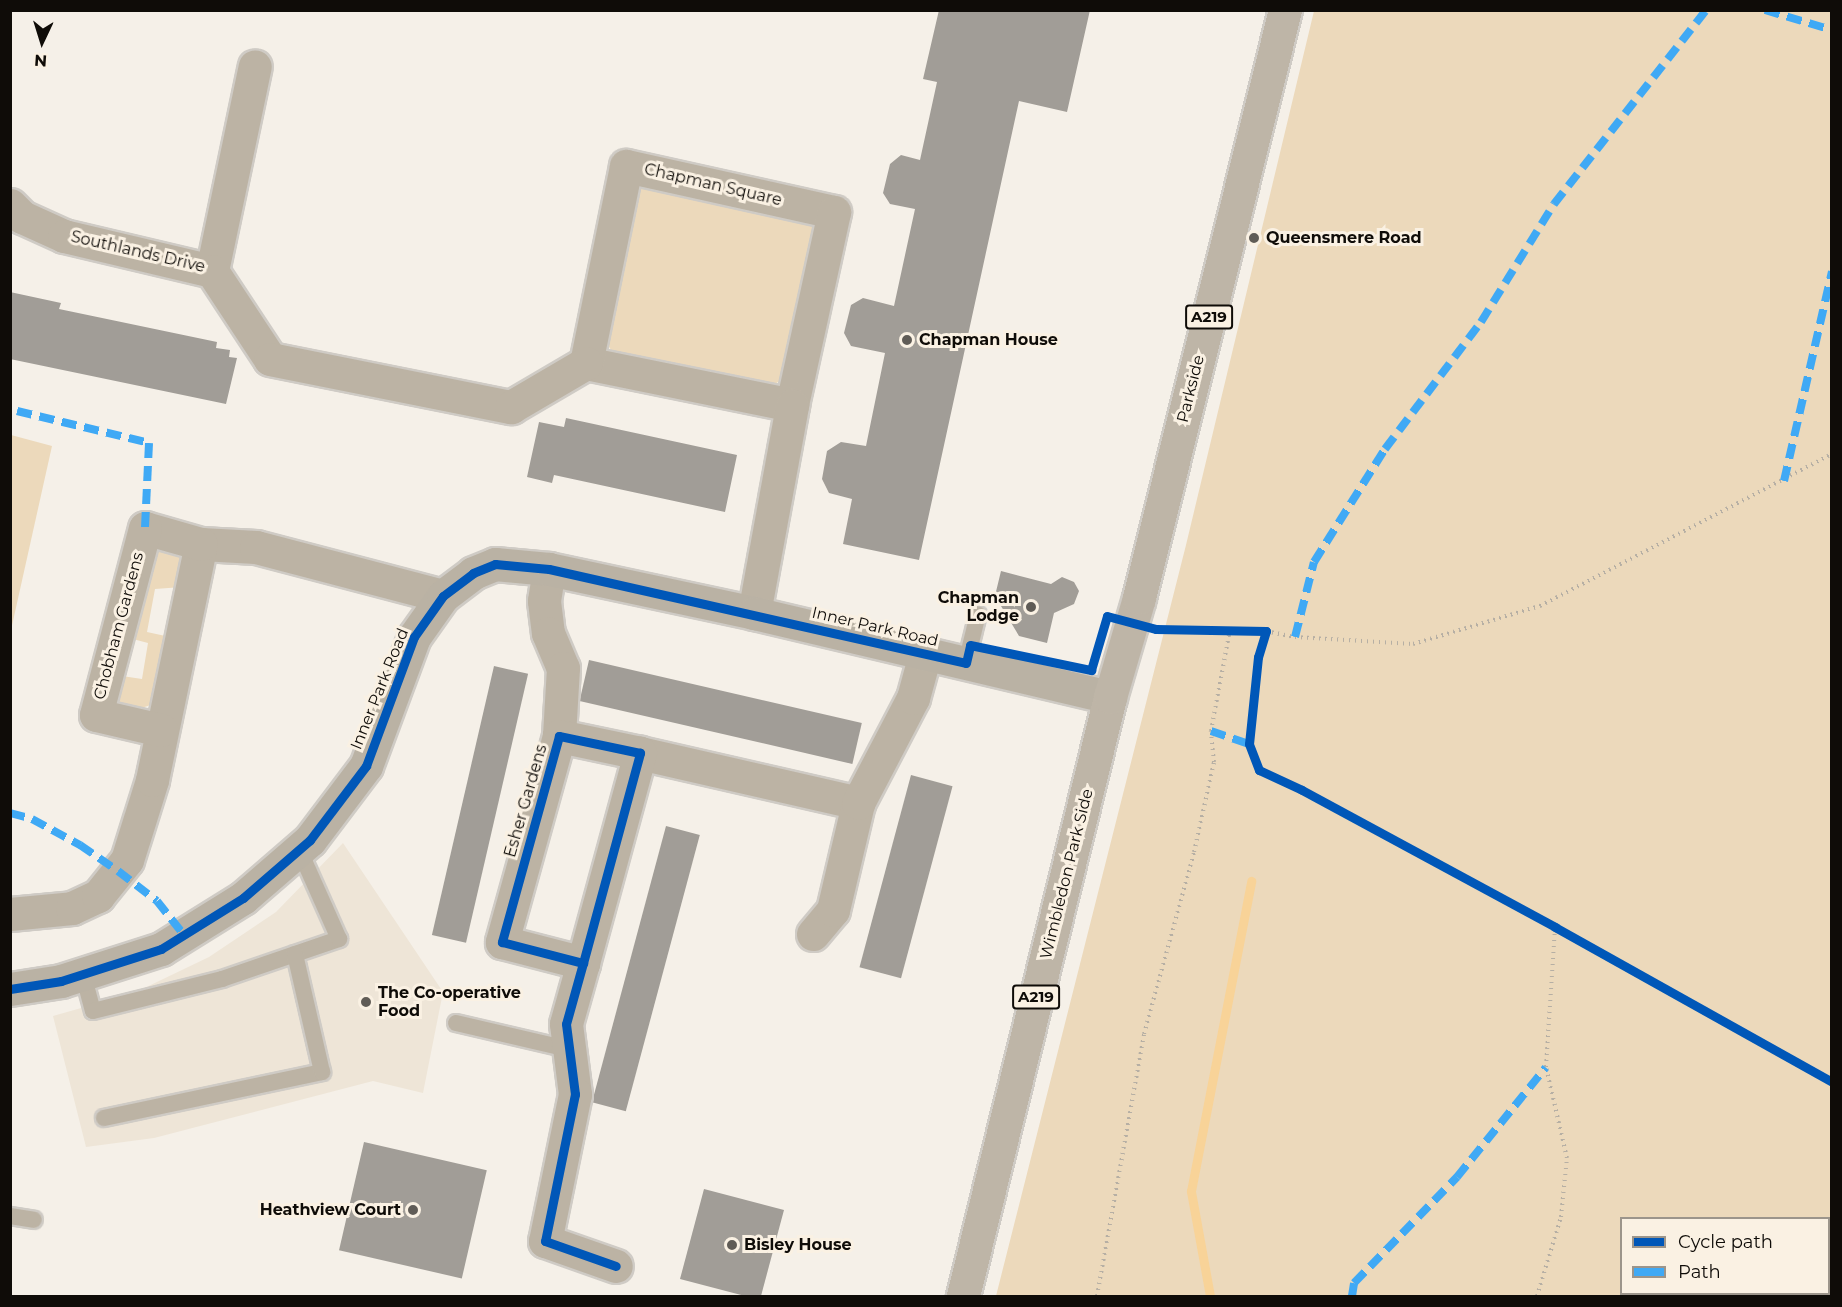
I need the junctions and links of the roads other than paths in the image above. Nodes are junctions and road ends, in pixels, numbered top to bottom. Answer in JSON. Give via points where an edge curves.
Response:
{"nodes":[{"id":1,"x":1285,"y":10,"type":"edge"},
{"id":2,"x":255,"y":66,"type":"dead end"},
{"id":3,"x":10,"y":205,"type":"edge"},
{"id":4,"x":212,"y":271,"type":"junction"},
{"id":5,"x":586,"y":363,"type":"junction"},
{"id":6,"x":792,"y":405,"type":"junction"},
{"id":7,"x":201,"y":544,"type":"junction"},
{"id":8,"x":549,"y":569,"type":"junction"},
{"id":9,"x":443,"y":596,"type":"junction"},
{"id":10,"x":754,"y":613,"type":"junction"},
{"id":11,"x":978,"y":614,"type":"dead end"},
{"id":12,"x":925,"y":654,"type":"junction"},
{"id":13,"x":966,"y":663,"type":"junction"},
{"id":14,"x":1110,"y":696,"type":"junction"},
{"id":15,"x":161,"y":730,"type":"junction"},
{"id":16,"x":559,"y":736,"type":"junction"},
{"id":17,"x":640,"y":753,"type":"junction"},
{"id":18,"x":858,"y":803,"type":"junction"},
{"id":19,"x":299,"y":849,"type":"junction"},
{"id":20,"x":10,"y":914,"type":"edge"},
{"id":21,"x":813,"y":934,"type":"dead end"},
{"id":22,"x":296,"y":954,"type":"junction"},
{"id":23,"x":583,"y":963,"type":"junction"},
{"id":24,"x":83,"y":974,"type":"junction"},
{"id":25,"x":10,"y":989,"type":"edge"},
{"id":26,"x":456,"y":1023,"type":"dead end"},
{"id":27,"x":568,"y":1043,"type":"junction"},
{"id":28,"x":104,"y":1118,"type":"dead end"},
{"id":29,"x":10,"y":1216,"type":"edge"},
{"id":30,"x":34,"y":1220,"type":"dead end"},
{"id":31,"x":616,"y":1266,"type":"dead end"},
{"id":32,"x":963,"y":1296,"type":"edge"}],
"edges":[{"from":1,"to":14,"type":"main road","name":"Parkside","number":"A219","via":[[1134,615]]},
{"from":2,"to":4,"type":"street","name":"Southlands Drive"},
{"from":3,"to":4,"type":"street","name":"Southlands Drive","via":[[22,217],[64,236]]},
{"from":4,"to":5,"type":"street","via":[[270,359],[511,407]]},
{"from":5,"to":6,"type":"street"},
{"from":5,"to":6,"type":"street","name":"Chapman Square","via":[[626,166],[834,212]]},
{"from":6,"to":10,"type":"street","name":"Chapman Square"},
{"from":7,"to":9,"type":"street","name":"Chobham Gardens","via":[[256,547]]},
{"from":7,"to":15,"type":"street"},
{"from":7,"to":15,"type":"street","name":"Chobham Gardens","via":[[145,528],[96,715]]},
{"from":8,"to":9,"type":"street","name":"Inner Park Road","via":[[495,564],[473,573]]},
{"from":8,"to":10,"type":"street","name":"Inner Park Road"},
{"from":8,"to":16,"type":"street","name":"Esher Gardens","via":[[544,601],[548,633],[563,668]]},
{"from":9,"to":19,"type":"street","name":"Inner Park Road","via":[[414,636],[366,766]]},
{"from":10,"to":12,"type":"street","name":"Inner Park Road"},
{"from":11,"to":13,"type":"lane"},
{"from":12,"to":13,"type":"street","name":"Inner Park Road"},
{"from":12,"to":18,"type":"street","via":[[913,698]]},
{"from":13,"to":14,"type":"street","name":"Inner Park Road"},
{"from":14,"to":32,"type":"main road","name":"Wimbledon Park Side","number":"A219"},
{"from":15,"to":20,"type":"street","via":[[152,780],[128,860],[98,897],[72,908]]},
{"from":16,"to":17,"type":"street","name":"Esher Gardens"},
{"from":16,"to":23,"type":"street","name":"Esher Gardens","via":[[502,942]]},
{"from":17,"to":18,"type":"street","name":"Esher Gardens"},
{"from":17,"to":23,"type":"street"},
{"from":18,"to":21,"type":"street","via":[[833,910]]},
{"from":19,"to":22,"type":"lane","via":[[339,939]]},
{"from":19,"to":24,"type":"street","name":"Inner Park Road","via":[[243,898],[161,949]]},
{"from":22,"to":24,"type":"lane","via":[[222,979],[93,1011]]},
{"from":22,"to":28,"type":"lane","via":[[322,1072]]},
{"from":23,"to":27,"type":"street","via":[[566,1024]]},
{"from":24,"to":25,"type":"street","name":"Inner Park Road"},
{"from":26,"to":27,"type":"lane","via":[[559,1047]]},
{"from":27,"to":31,"type":"street","via":[[574,1094],[545,1241]]},
{"from":29,"to":30,"type":"lane"}]}
